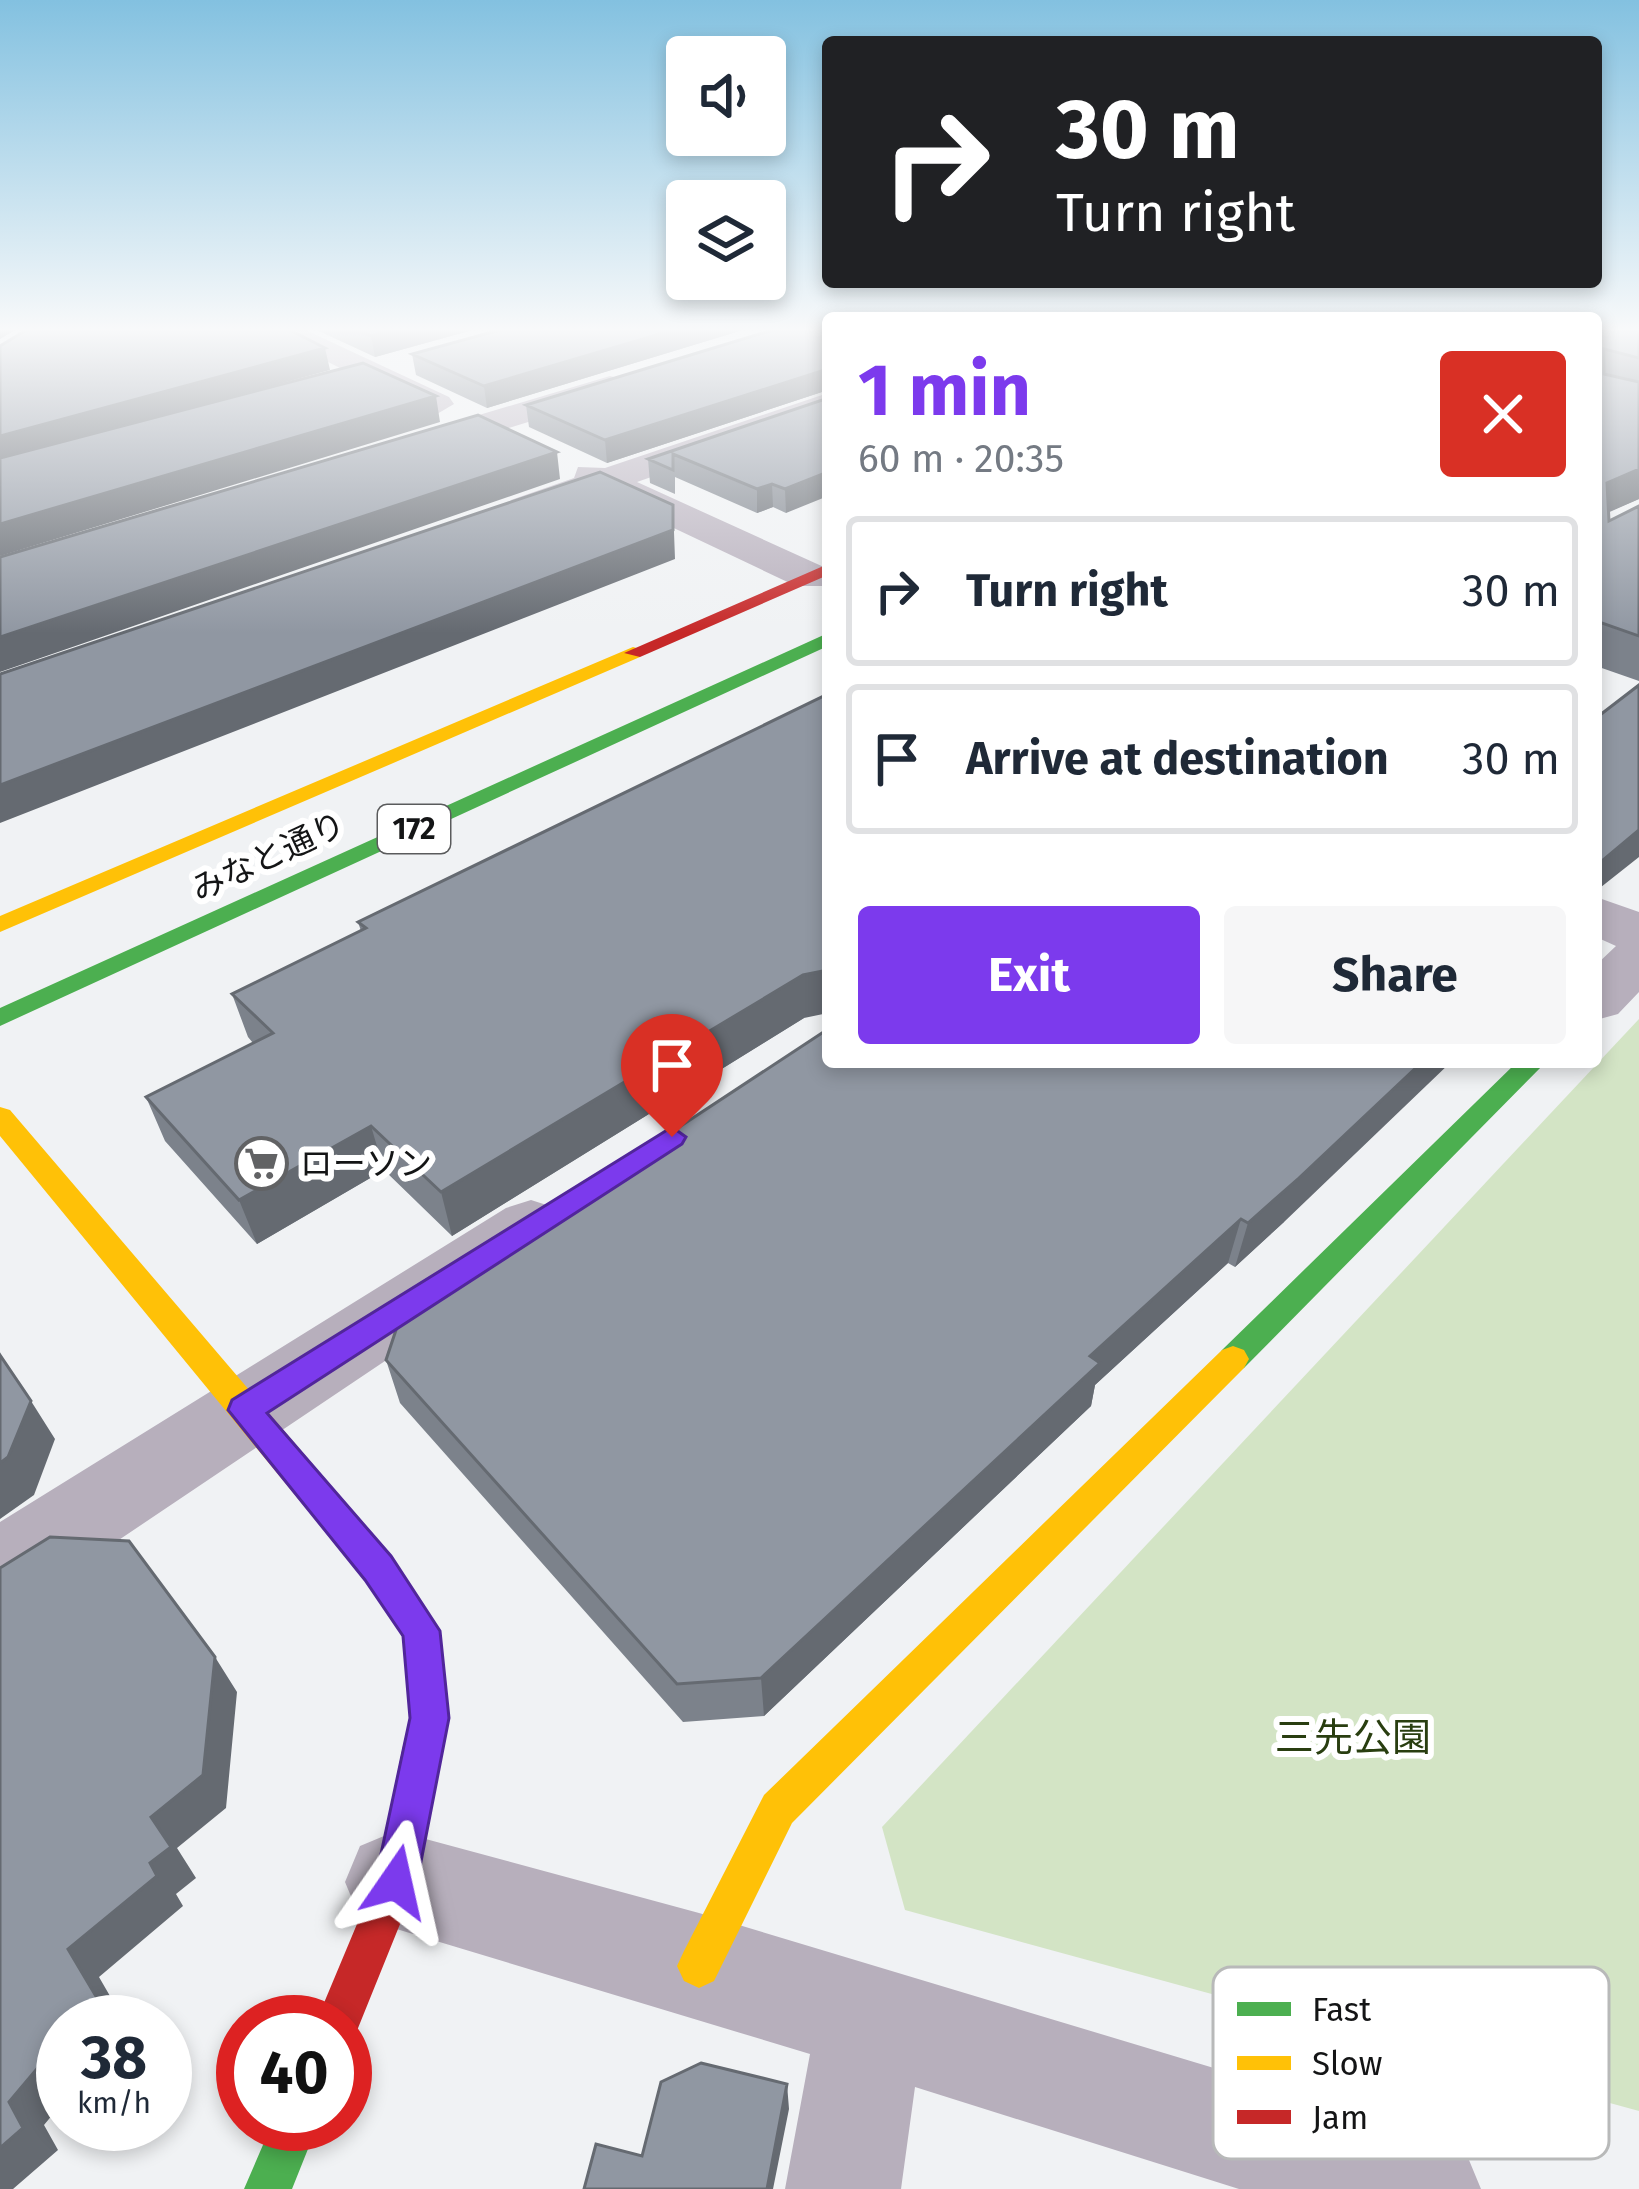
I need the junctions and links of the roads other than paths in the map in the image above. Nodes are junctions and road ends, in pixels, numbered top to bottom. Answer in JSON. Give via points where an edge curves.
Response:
{"nodes":[{"id":1,"x":473,"y":428,"type":"edge"},
{"id":2,"x":490,"y":428,"type":"edge"},
{"id":3,"x":755,"y":428,"type":"edge"},
{"id":4,"x":373,"y":459,"type":"edge"},
{"id":5,"x":603,"y":481,"type":"junction"},
{"id":6,"x":491,"y":520,"type":"edge"},
{"id":7,"x":819,"y":573,"type":"edge"},
{"id":8,"x":822,"y":642,"type":"edge"},
{"id":9,"x":1602,"y":918,"type":"edge"},
{"id":10,"x":0,"y":925,"type":"edge"},
{"id":11,"x":1639,"y":934,"type":"edge"},
{"id":12,"x":1639,"y":957,"type":"edge"},
{"id":13,"x":1602,"y":994,"type":"edge"},
{"id":14,"x":0,"y":1018,"type":"edge"},
{"id":15,"x":1527,"y":1068,"type":"edge"},
{"id":16,"x":0,"y":1117,"type":"edge"},
{"id":17,"x":594,"y":1186,"type":"edge"},
{"id":18,"x":244,"y":1410,"type":"junction"},
{"id":19,"x":0,"y":1570,"type":"edge"},
{"id":20,"x":396,"y":1882,"type":"junction"},
{"id":21,"x":699,"y":1966,"type":"junction"},
{"id":22,"x":349,"y":1995,"type":"edge"},
{"id":23,"x":871,"y":2018,"type":"junction"},
{"id":24,"x":1213,"y":2124,"type":"edge"},
{"id":25,"x":284,"y":2151,"type":"edge"},
{"id":26,"x":1326,"y":2159,"type":"edge"},
{"id":27,"x":268,"y":2189,"type":"edge"},
{"id":28,"x":843,"y":2189,"type":"edge"},
{"id":29,"x":1423,"y":2189,"type":"edge"}],
"edges":[{"from":1,"to":4,"type":"street"},
{"from":2,"to":5,"type":"street"},
{"from":3,"to":5,"type":"street"},
{"from":5,"to":6,"type":"street"},
{"from":5,"to":7,"type":"street"},
{"from":7,"to":10,"type":"main road","name":"みなと通り","number":"172"},
{"from":8,"to":14,"type":"main road","name":"みなと通り","number":"172"},
{"from":9,"to":11,"type":"street"},
{"from":12,"to":13,"type":"street"},
{"from":15,"to":21,"type":"main road","via":[[778,1809]]},
{"from":16,"to":18,"type":"main road"},
{"from":17,"to":18,"type":"street"},
{"from":18,"to":19,"type":"street"},
{"from":18,"to":20,"type":"main road","via":[[421,1631],[429,1718]]},
{"from":20,"to":21,"type":"street"},
{"from":20,"to":22,"type":"main road"},
{"from":21,"to":23,"type":"street"},
{"from":23,"to":24,"type":"street"},
{"from":23,"to":28,"type":"street"},
{"from":25,"to":27,"type":"main road"},
{"from":26,"to":29,"type":"street"}]}
